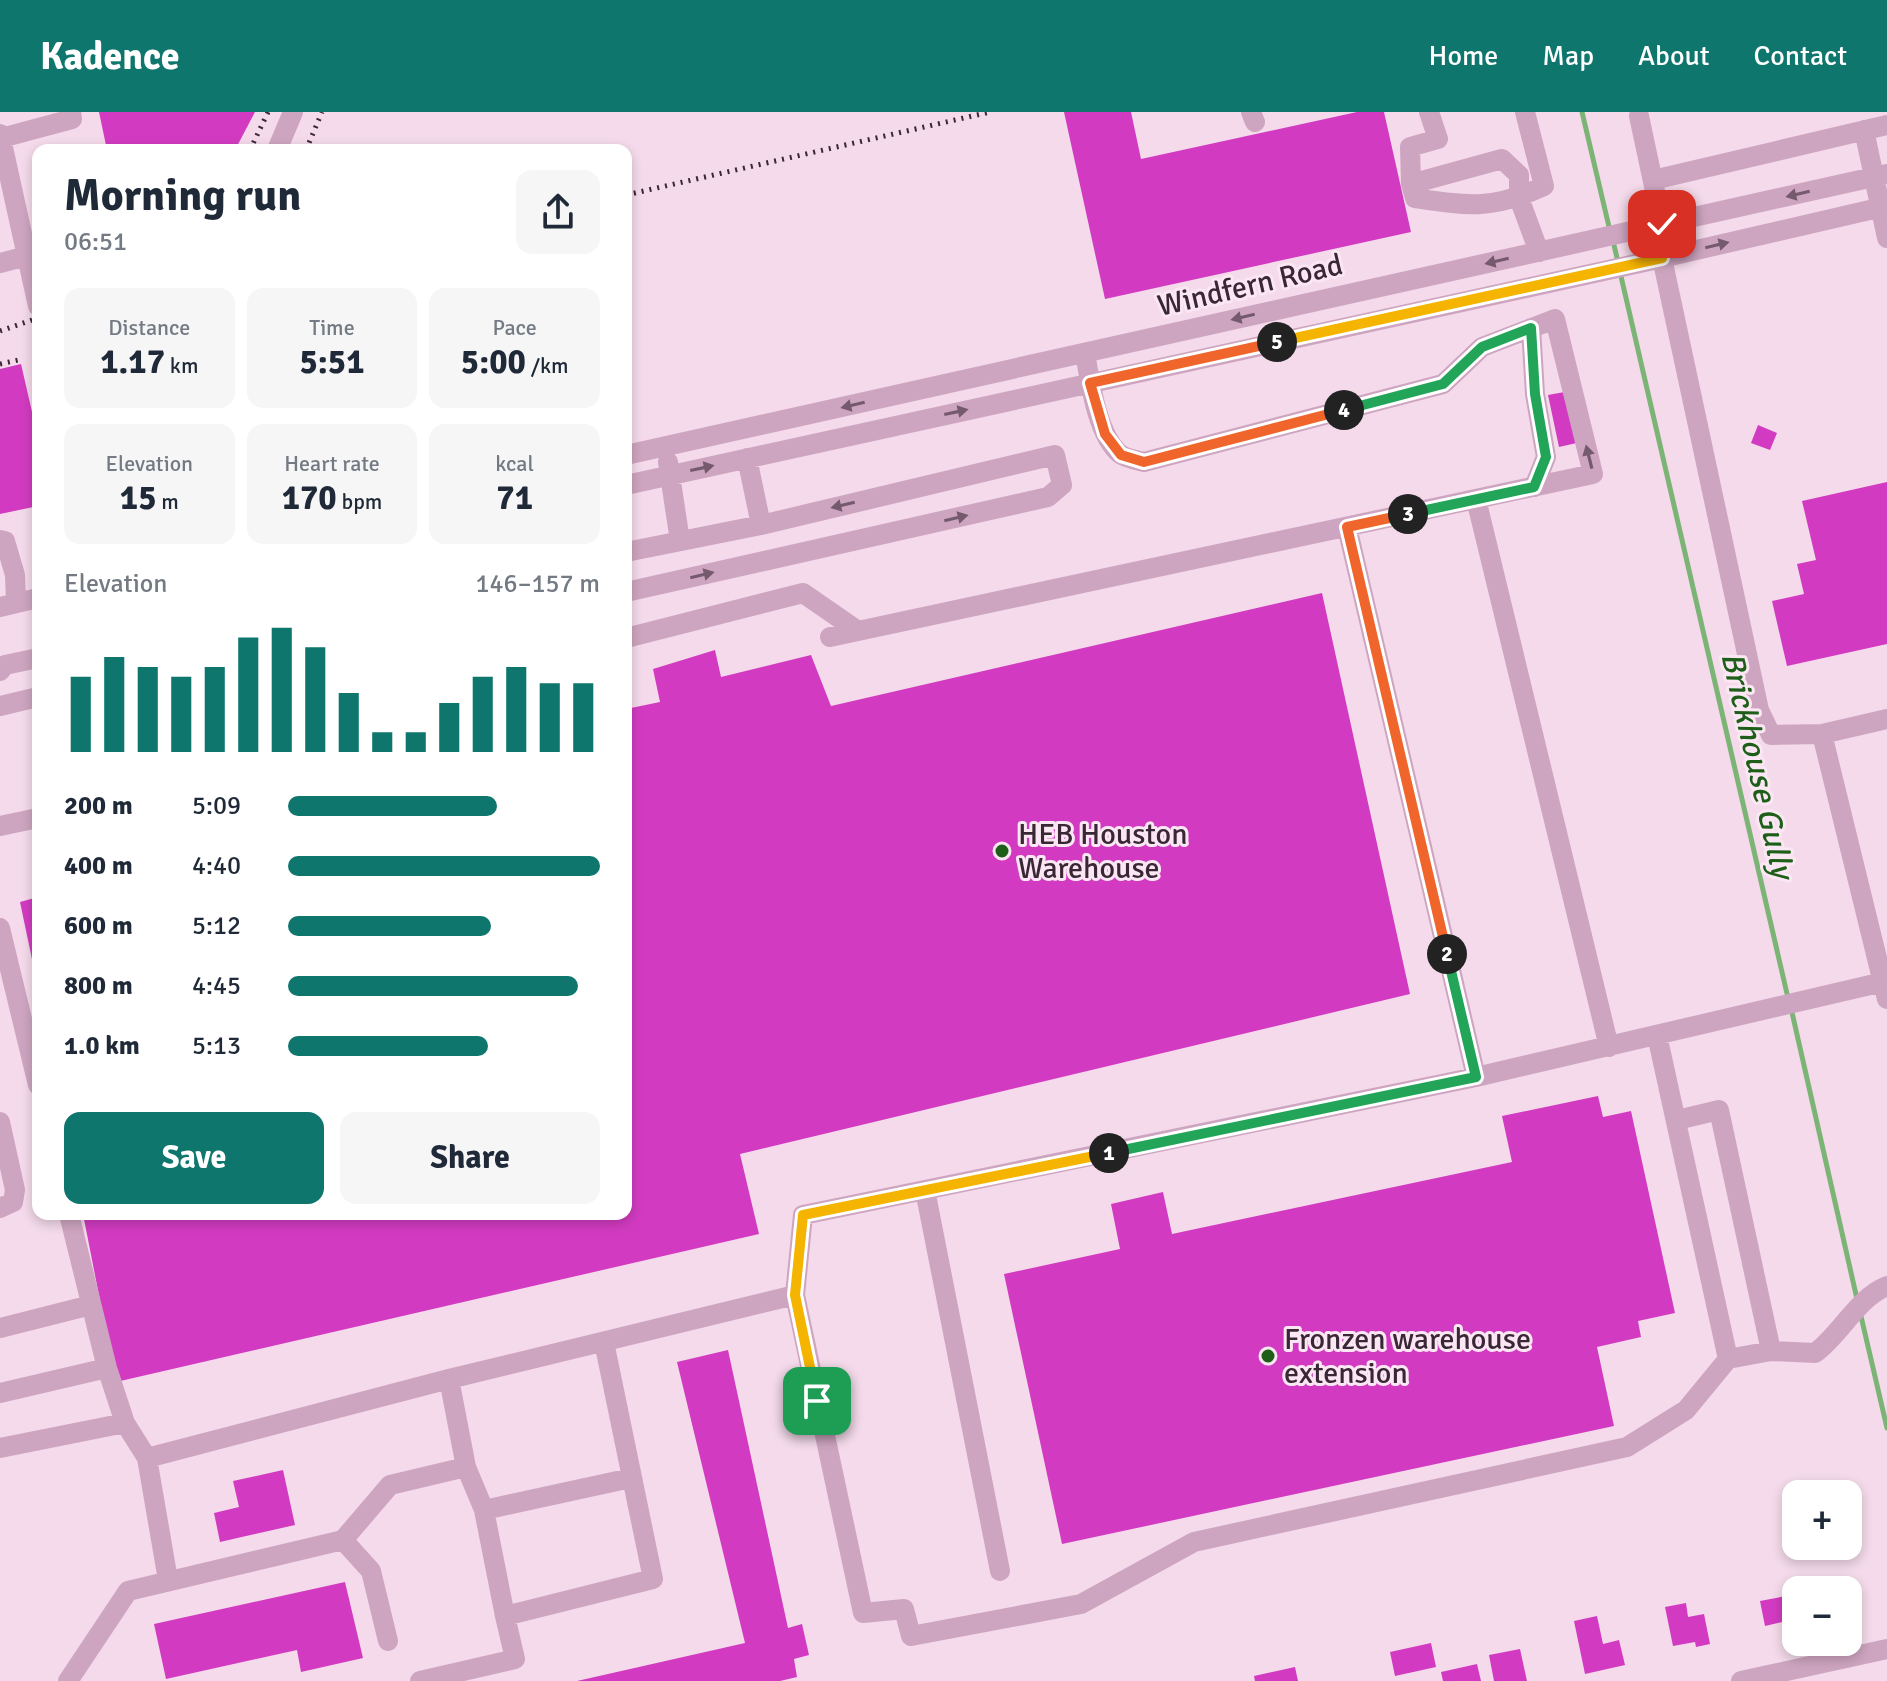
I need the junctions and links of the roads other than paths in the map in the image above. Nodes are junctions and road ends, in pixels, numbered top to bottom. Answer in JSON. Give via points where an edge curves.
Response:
{"nodes":[{"id":1,"x":71,"y":112,"type":"edge"},
{"id":2,"x":293,"y":112,"type":"edge"},
{"id":3,"x":1429,"y":112,"type":"edge"},
{"id":4,"x":1525,"y":112,"type":"edge"},
{"id":5,"x":1639,"y":116,"type":"dead end"},
{"id":6,"x":1887,"y":125,"type":"edge"},
{"id":7,"x":1864,"y":130,"type":"junction"},
{"id":8,"x":0,"y":136,"type":"edge"},
{"id":9,"x":280,"y":144,"type":"edge"},
{"id":10,"x":1880,"y":175,"type":"edge"},
{"id":11,"x":1653,"y":180,"type":"junction"},
{"id":12,"x":1411,"y":184,"type":"junction"},
{"id":13,"x":1519,"y":198,"type":"junction"},
{"id":14,"x":1884,"y":207,"type":"edge"},
{"id":15,"x":1662,"y":224,"type":"junction"},
{"id":16,"x":1887,"y":238,"type":"edge"},
{"id":17,"x":1539,"y":252,"type":"junction"},
{"id":18,"x":32,"y":254,"type":"edge"},
{"id":19,"x":1662,"y":258,"type":"junction"},
{"id":20,"x":0,"y":263,"type":"edge"},
{"id":21,"x":1531,"y":328,"type":"junction"},
{"id":22,"x":1085,"y":353,"type":"junction"},
{"id":23,"x":1090,"y":383,"type":"junction"},
{"id":24,"x":665,"y":447,"type":"junction"},
{"id":25,"x":632,"y":454,"type":"edge"},
{"id":26,"x":747,"y":458,"type":"junction"},
{"id":27,"x":670,"y":475,"type":"junction"},
{"id":28,"x":632,"y":484,"type":"edge"},
{"id":29,"x":1534,"y":487,"type":"junction"},
{"id":30,"x":1476,"y":499,"type":"junction"},
{"id":31,"x":761,"y":525,"type":"junction"},
{"id":32,"x":1347,"y":527,"type":"junction"},
{"id":33,"x":0,"y":540,"type":"edge"},
{"id":34,"x":680,"y":541,"type":"junction"},
{"id":35,"x":632,"y":551,"type":"edge"},
{"id":36,"x":632,"y":591,"type":"edge"},
{"id":37,"x":32,"y":599,"type":"edge"},
{"id":38,"x":8,"y":605,"type":"edge"},
{"id":39,"x":858,"y":631,"type":"junction"},
{"id":40,"x":632,"y":636,"type":"edge"},
{"id":41,"x":830,"y":637,"type":"dead end"},
{"id":42,"x":32,"y":659,"type":"edge"},
{"id":43,"x":0,"y":671,"type":"edge"},
{"id":44,"x":32,"y":698,"type":"edge"},
{"id":45,"x":1,"y":701,"type":"edge"},
{"id":46,"x":1887,"y":719,"type":"edge"},
{"id":47,"x":1822,"y":734,"type":"junction"},
{"id":48,"x":32,"y":819,"type":"edge"},
{"id":49,"x":0,"y":826,"type":"edge"},
{"id":50,"x":0,"y":928,"type":"edge"},
{"id":51,"x":1885,"y":991,"type":"edge"},
{"id":52,"x":1657,"y":1035,"type":"junction"},
{"id":53,"x":1609,"y":1047,"type":"junction"},
{"id":54,"x":32,"y":1060,"type":"edge"},
{"id":55,"x":1476,"y":1077,"type":"junction"},
{"id":56,"x":1677,"y":1120,"type":"junction"},
{"id":57,"x":0,"y":1122,"type":"edge"},
{"id":58,"x":925,"y":1190,"type":"junction"},
{"id":59,"x":0,"y":1208,"type":"edge"},
{"id":60,"x":70,"y":1220,"type":"edge"},
{"id":61,"x":1879,"y":1290,"type":"edge"},
{"id":62,"x":795,"y":1295,"type":"junction"},
{"id":63,"x":91,"y":1305,"type":"junction"},
{"id":64,"x":0,"y":1328,"type":"edge"},
{"id":65,"x":604,"y":1342,"type":"junction"},
{"id":66,"x":1771,"y":1351,"type":"junction"},
{"id":67,"x":1728,"y":1359,"type":"junction"},
{"id":68,"x":107,"y":1368,"type":"junction"},
{"id":69,"x":449,"y":1379,"type":"junction"},
{"id":70,"x":0,"y":1393,"type":"edge"},
{"id":71,"x":125,"y":1423,"type":"junction"},
{"id":72,"x":0,"y":1448,"type":"edge"},
{"id":73,"x":147,"y":1458,"type":"junction"},
{"id":74,"x":466,"y":1467,"type":"junction"},
{"id":75,"x":631,"y":1478,"type":"junction"},
{"id":76,"x":484,"y":1510,"type":"junction"},
{"id":77,"x":343,"y":1540,"type":"junction"},
{"id":78,"x":1000,"y":1571,"type":"dead end"},
{"id":79,"x":168,"y":1580,"type":"junction"},
{"id":80,"x":505,"y":1616,"type":"junction"},
{"id":81,"x":388,"y":1641,"type":"dead end"},
{"id":82,"x":1887,"y":1649,"type":"edge"},
{"id":83,"x":68,"y":1681,"type":"edge"},
{"id":84,"x":420,"y":1681,"type":"edge"},
{"id":85,"x":1741,"y":1681,"type":"edge"}],
"edges":[{"from":1,"to":8,"type":"street","via":[[72,119]]},
{"from":2,"to":9,"type":"street"},
{"from":3,"to":12,"type":"street","via":[[1438,139],[1410,147]]},
{"from":4,"to":13,"type":"street","via":[[1544,186]]},
{"from":5,"to":11,"type":"street"},
{"from":6,"to":7,"type":"street"},
{"from":7,"to":10,"type":"street"},
{"from":7,"to":11,"type":"street"},
{"from":8,"to":18,"type":"street"},
{"from":10,"to":14,"type":"street"},
{"from":10,"to":15,"type":"street","name":"Windfern Road","one_way":true},
{"from":11,"to":15,"type":"street"},
{"from":12,"to":13,"type":"street","via":[[1415,198],[1474,206]]},
{"from":12,"to":13,"type":"street","via":[[1502,159],[1519,175]]},
{"from":13,"to":17,"type":"street"},
{"from":14,"to":16,"type":"street"},
{"from":19,"to":14,"type":"street","name":"Windfern Road","one_way":true},
{"from":15,"to":17,"type":"street","name":"Windfern Road"},
{"from":15,"to":19,"type":"street"},
{"from":17,"to":22,"type":"street","name":"Windfern Road","one_way":true},
{"from":18,"to":20,"type":"street"},
{"from":19,"to":23,"type":"street","name":"Windfern Road"},
{"from":19,"to":47,"type":"street","via":[[1759,710],[1771,735]]},
{"from":21,"to":23,"type":"street","via":[[1482,347],[1443,384],[1144,462],[1121,455],[1105,434]]},
{"from":21,"to":29,"type":"street","via":[[1546,457]]},
{"from":29,"to":21,"type":"street","one_way":true,"via":[[1593,474],[1555,319]]},
{"from":22,"to":23,"type":"street"},
{"from":22,"to":24,"type":"street","name":"Windfern Road","one_way":true},
{"from":26,"to":23,"type":"street","name":"Windfern Road","one_way":true},
{"from":24,"to":25,"type":"street","name":"Windfern Road"},
{"from":24,"to":27,"type":"street"},
{"from":27,"to":26,"type":"street","name":"Windfern Road","one_way":true},
{"from":26,"to":31,"type":"street"},
{"from":27,"to":28,"type":"street","name":"Windfern Road"},
{"from":27,"to":34,"type":"street"},
{"from":29,"to":30,"type":"street"},
{"from":30,"to":32,"type":"street"},
{"from":30,"to":53,"type":"street"},
{"from":31,"to":34,"type":"street"},
{"from":36,"to":31,"type":"street","one_way":true,"via":[[1048,497],[1062,485],[1055,455]]},
{"from":32,"to":39,"type":"street"},
{"from":32,"to":55,"type":"street"},
{"from":33,"to":38,"type":"street","via":[[5,541],[15,575]]},
{"from":34,"to":35,"type":"street"},
{"from":37,"to":38,"type":"street"},
{"from":39,"to":40,"type":"street","via":[[803,593]]},
{"from":39,"to":41,"type":"street"},
{"from":42,"to":43,"type":"street"},
{"from":44,"to":45,"type":"street"},
{"from":46,"to":47,"type":"street"},
{"from":47,"to":51,"type":"street"},
{"from":48,"to":49,"type":"street"},
{"from":50,"to":54,"type":"street"},
{"from":51,"to":52,"type":"street","via":[[1816,998]]},
{"from":52,"to":53,"type":"street"},
{"from":52,"to":56,"type":"street"},
{"from":53,"to":55,"type":"street"},
{"from":55,"to":58,"type":"street"},
{"from":56,"to":66,"type":"street","via":[[1719,1110]]},
{"from":56,"to":67,"type":"street"},
{"from":57,"to":59,"type":"street","via":[[15,1190],[13,1202]]},
{"from":58,"to":62,"type":"street","via":[[803,1215]]},
{"from":58,"to":78,"type":"street"},
{"from":60,"to":63,"type":"street"},
{"from":61,"to":66,"type":"street","via":[[1815,1353]]},
{"from":62,"to":65,"type":"street"},
{"from":62,"to":67,"type":"street","via":[[863,1613],[904,1609],[911,1636],[1081,1604],[1194,1542],[1627,1447],[1686,1410]]},
{"from":63,"to":64,"type":"street"},
{"from":63,"to":68,"type":"street"},
{"from":65,"to":69,"type":"street"},
{"from":65,"to":75,"type":"street"},
{"from":66,"to":67,"type":"street"},
{"from":68,"to":70,"type":"street"},
{"from":68,"to":71,"type":"street"},
{"from":69,"to":73,"type":"street"},
{"from":69,"to":74,"type":"street"},
{"from":71,"to":72,"type":"street"},
{"from":71,"to":73,"type":"street"},
{"from":73,"to":79,"type":"street"},
{"from":74,"to":76,"type":"street"},
{"from":74,"to":77,"type":"street","via":[[390,1485]]},
{"from":75,"to":76,"type":"street"},
{"from":75,"to":80,"type":"street","via":[[653,1579]]},
{"from":76,"to":80,"type":"street"},
{"from":77,"to":79,"type":"street"},
{"from":77,"to":81,"type":"street","via":[[371,1571]]},
{"from":79,"to":83,"type":"street","via":[[128,1591]]},
{"from":80,"to":84,"type":"street","via":[[515,1659]]},
{"from":82,"to":85,"type":"street"}]}
